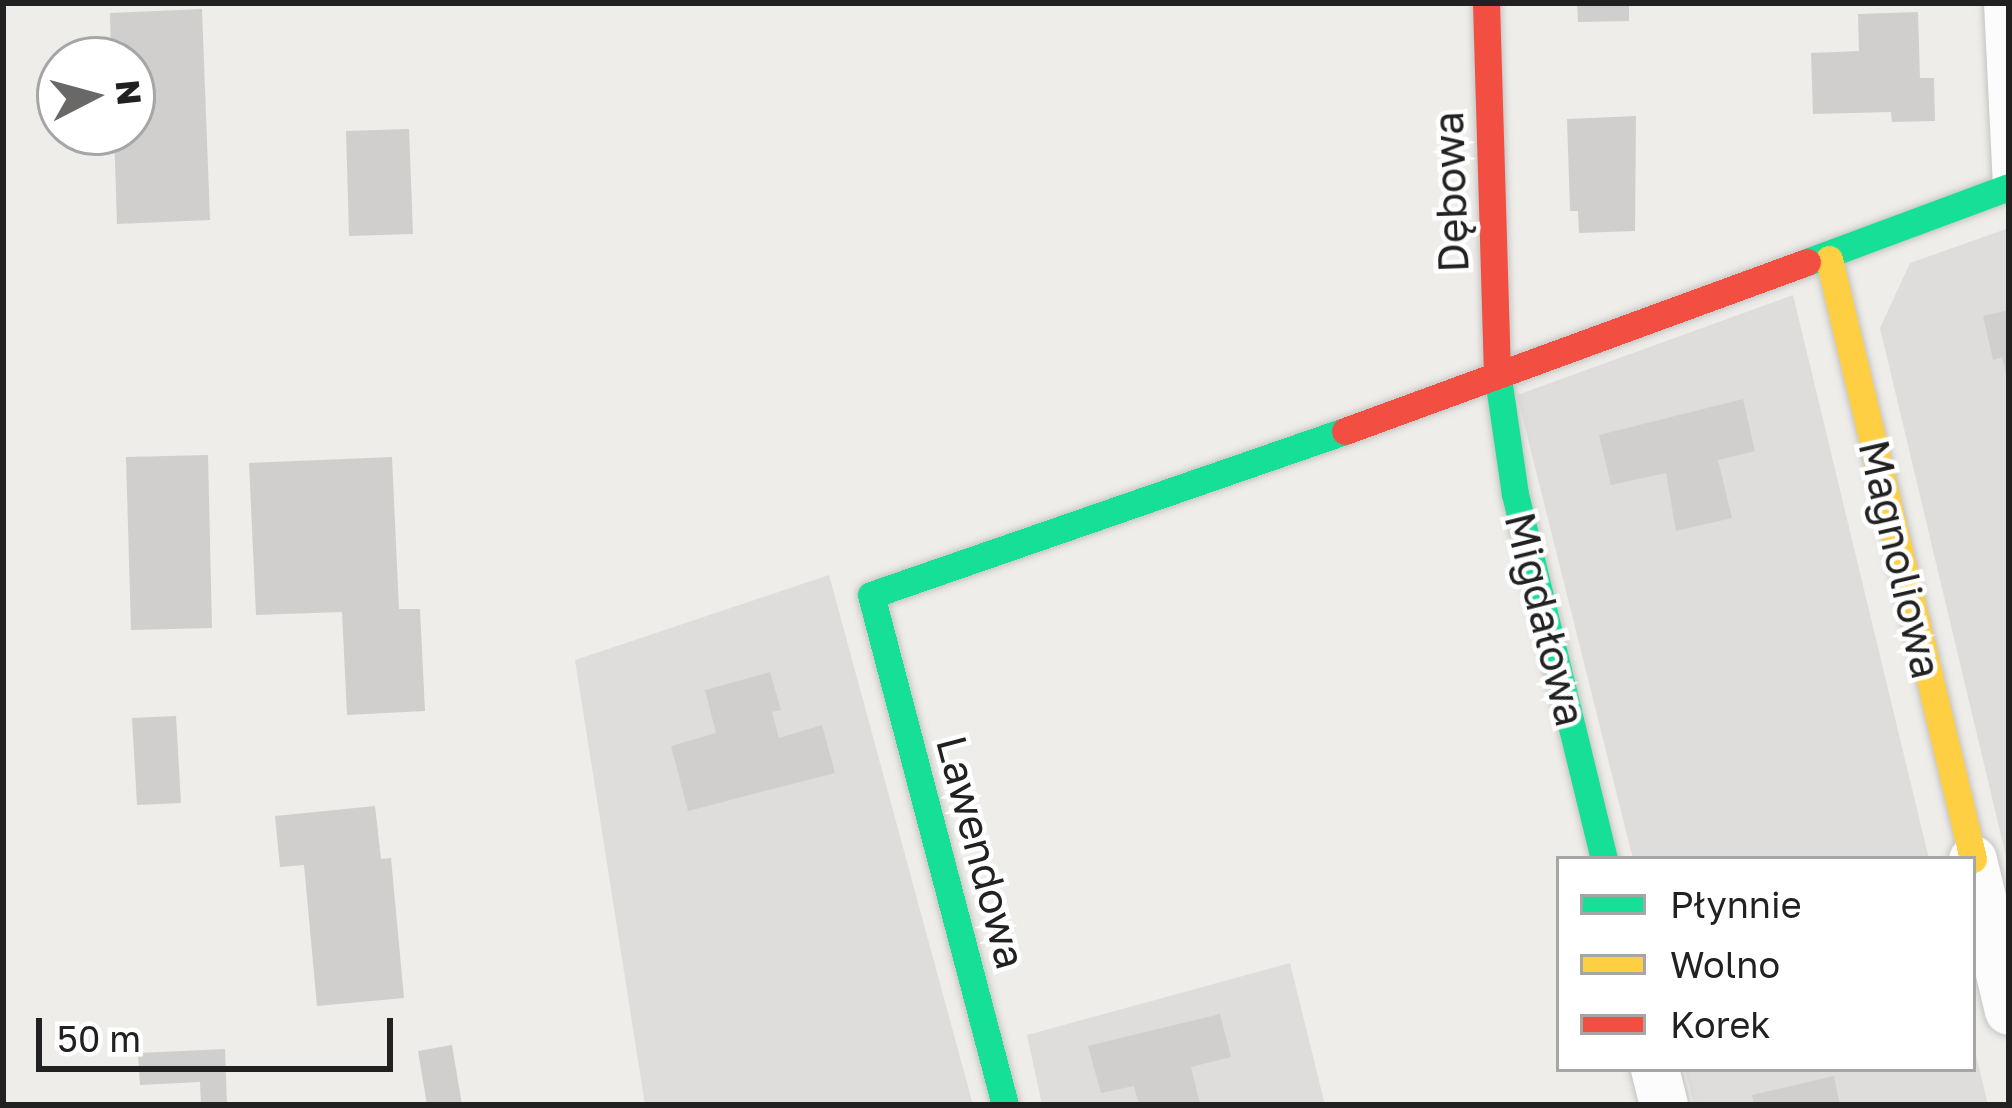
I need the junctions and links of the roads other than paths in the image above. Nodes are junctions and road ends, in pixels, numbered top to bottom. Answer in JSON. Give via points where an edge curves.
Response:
{"nodes":[{"id":1,"x":1486,"y":3,"type":"edge"},
{"id":2,"x":1996,"y":3,"type":"edge"},
{"id":3,"x":2007,"y":188,"type":"edge"},
{"id":4,"x":1829,"y":259,"type":"junction"},
{"id":5,"x":1497,"y":378,"type":"junction"},
{"id":6,"x":1603,"y":856,"type":"edge"},
{"id":7,"x":1972,"y":856,"type":"edge"},
{"id":8,"x":1976,"y":873,"type":"edge"},
{"id":9,"x":2009,"y":1011,"type":"edge"},
{"id":10,"x":1656,"y":1072,"type":"edge"},
{"id":11,"x":1005,"y":1105,"type":"edge"},
{"id":12,"x":1664,"y":1105,"type":"edge"}],
"edges":[{"from":1,"to":5,"type":"street","name":"Dębowa"},
{"from":2,"to":3,"type":"lane"},
{"from":3,"to":4,"type":"street"},
{"from":4,"to":5,"type":"street"},
{"from":4,"to":7,"type":"street","name":"Magnoliowa"},
{"from":5,"to":6,"type":"street","name":"Migdałowa","via":[[1515,494]]},
{"from":5,"to":11,"type":"street","name":"Lawendowa","via":[[871,596]]},
{"from":8,"to":9,"type":"street","name":"Magnoliowa"},
{"from":10,"to":12,"type":"street"}]}
